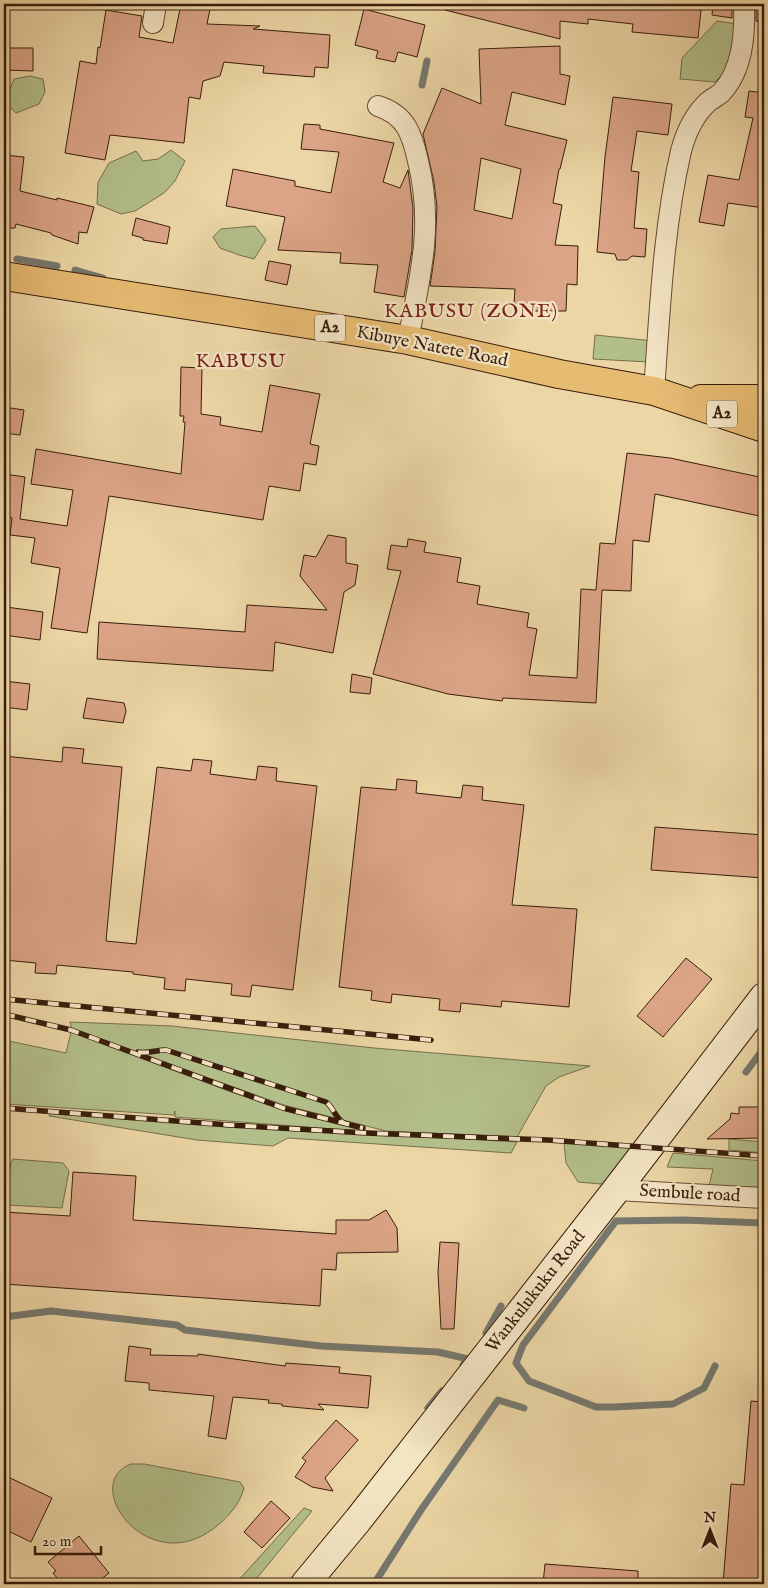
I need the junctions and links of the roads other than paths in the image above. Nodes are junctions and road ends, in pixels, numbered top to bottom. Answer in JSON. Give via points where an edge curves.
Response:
{"nodes":[{"id":1,"x":744,"y":4,"type":"edge"},
{"id":2,"x":378,"y":106,"type":"dead end"},
{"id":3,"x":4,"y":276,"type":"edge"},
{"id":4,"x":408,"y":340,"type":"junction"},
{"id":5,"x":654,"y":391,"type":"junction"},
{"id":6,"x":764,"y":398,"type":"edge"},
{"id":7,"x":680,"y":400,"type":"junction"},
{"id":8,"x":764,"y":428,"type":"edge"},
{"id":9,"x":764,"y":997,"type":"edge"},
{"id":10,"x":616,"y":1190,"type":"junction"},
{"id":11,"x":764,"y":1198,"type":"edge"},
{"id":12,"x":306,"y":1584,"type":"edge"}],
"edges":[{"from":1,"to":5,"type":"street","via":[[744,30],[736,68],[721,92],[696,115],[682,150],[662,266]]},
{"from":2,"to":4,"type":"street","via":[[394,113],[407,127],[424,184],[424,254]]},
{"from":3,"to":4,"type":"main road","name":"Kibuye Natete Road","number":"A2"},
{"from":4,"to":5,"type":"main road","name":"Kibuye Natete Road","number":"A2","via":[[559,374]]},
{"from":5,"to":7,"type":"main road","name":"Kibuye Natete Road","number":"A2"},
{"from":6,"to":7,"type":"main road","name":"Kibuye Natete Road","number":"A2"},
{"from":7,"to":8,"type":"main road","name":"Kibuye Natete Road","number":"A2"},
{"from":9,"to":10,"type":"main road","name":"Wankulukuku Road"},
{"from":10,"to":11,"type":"street","name":"Sembule road"},
{"from":10,"to":12,"type":"main road","name":"Wankulukuku Road"}]}
